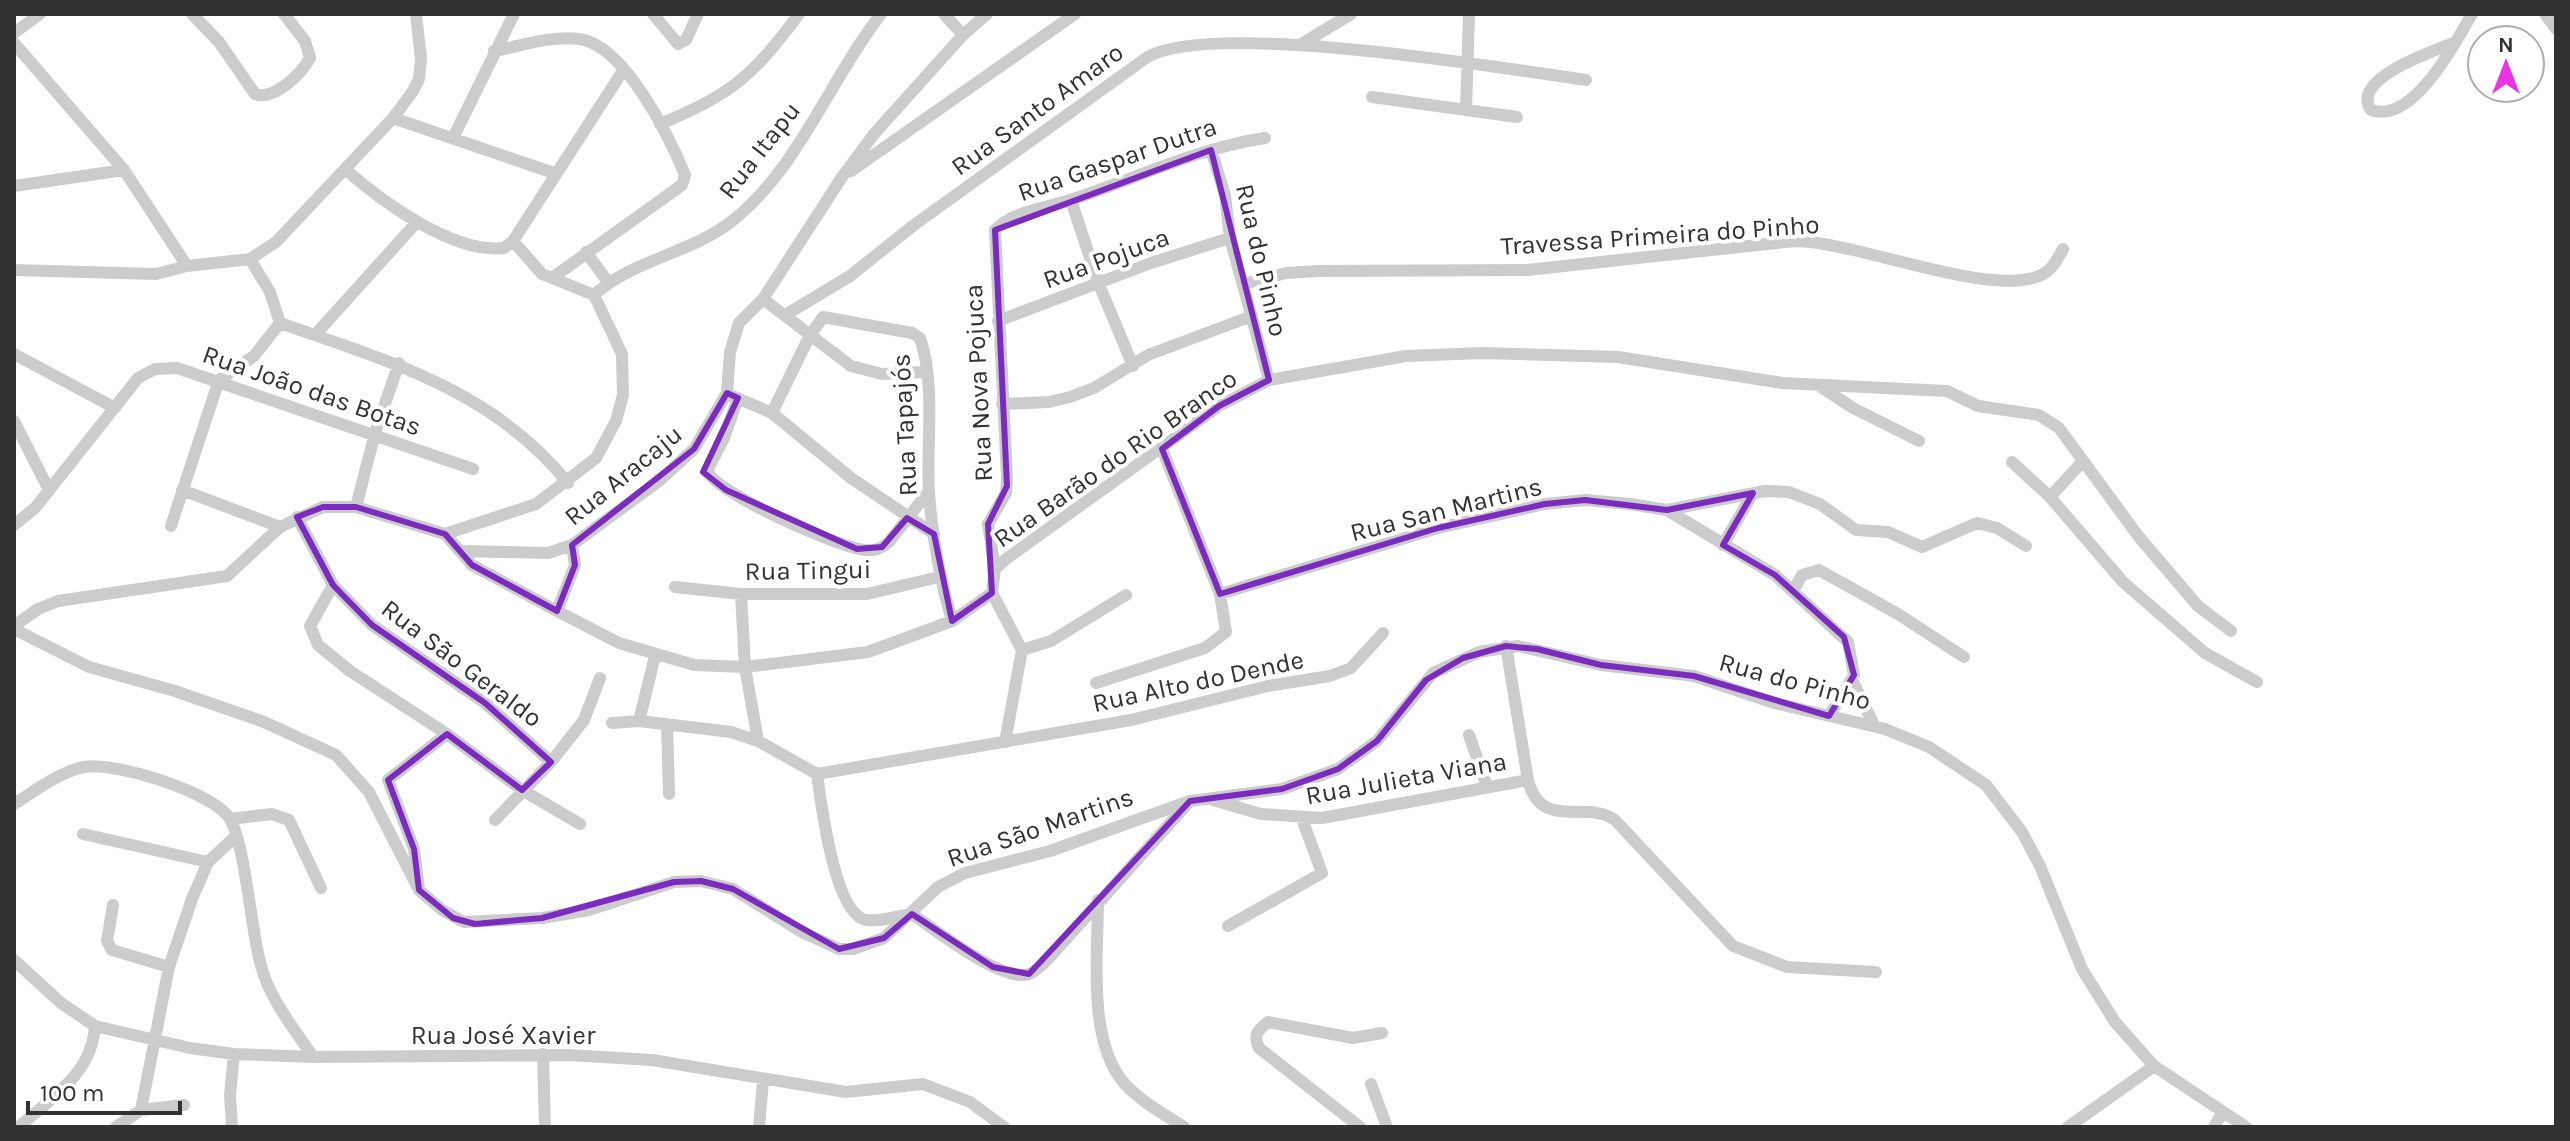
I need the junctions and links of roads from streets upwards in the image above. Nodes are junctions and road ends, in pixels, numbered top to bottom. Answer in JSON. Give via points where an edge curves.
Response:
{"nodes":[{"id":1,"x":40,"y":14,"type":"edge"},
{"id":2,"x":192,"y":14,"type":"edge"},
{"id":3,"x":284,"y":14,"type":"edge"},
{"id":4,"x":416,"y":14,"type":"edge"},
{"id":5,"x":514,"y":14,"type":"edge"},
{"id":6,"x":653,"y":14,"type":"edge"},
{"id":7,"x":698,"y":14,"type":"edge"},
{"id":8,"x":799,"y":14,"type":"edge"},
{"id":9,"x":881,"y":14,"type":"edge"},
{"id":10,"x":944,"y":14,"type":"edge"},
{"id":11,"x":987,"y":14,"type":"edge"},
{"id":12,"x":1075,"y":14,"type":"edge"},
{"id":13,"x":1351,"y":14,"type":"edge"},
{"id":14,"x":1469,"y":14,"type":"edge"},
{"id":15,"x":2472,"y":14,"type":"edge"},
{"id":16,"x":2545,"y":14,"type":"edge"},
{"id":17,"x":2556,"y":29,"type":"edge"},
{"id":18,"x":14,"y":33,"type":"edge"},
{"id":19,"x":963,"y":35,"type":"junction"},
{"id":20,"x":2456,"y":42,"type":"junction"},
{"id":21,"x":14,"y":43,"type":"edge"},
{"id":22,"x":1300,"y":45,"type":"junction"},
{"id":23,"x":494,"y":51,"type":"junction"},
{"id":24,"x":1466,"y":63,"type":"junction"},
{"id":25,"x":624,"y":69,"type":"junction"},
{"id":26,"x":1586,"y":80,"type":"dead end"},
{"id":27,"x":1372,"y":97,"type":"dead end"},
{"id":28,"x":1466,"y":110,"type":"junction"},
{"id":29,"x":1517,"y":117,"type":"dead end"},
{"id":30,"x":393,"y":118,"type":"junction"},
{"id":31,"x":660,"y":124,"type":"junction"},
{"id":32,"x":454,"y":136,"type":"junction"},
{"id":33,"x":1265,"y":138,"type":"dead end"},
{"id":34,"x":1211,"y":150,"type":"junction"},
{"id":35,"x":345,"y":169,"type":"junction"},
{"id":36,"x":124,"y":170,"type":"junction"},
{"id":37,"x":554,"y":173,"type":"junction"},
{"id":38,"x":842,"y":177,"type":"junction"},
{"id":39,"x":14,"y":186,"type":"edge"},
{"id":40,"x":1071,"y":200,"type":"junction"},
{"id":41,"x":416,"y":223,"type":"junction"},
{"id":42,"x":993,"y":237,"type":"joint"},
{"id":43,"x":1230,"y":238,"type":"junction"},
{"id":44,"x":513,"y":241,"type":"junction"},
{"id":45,"x":2063,"y":249,"type":"dead end"},
{"id":46,"x":586,"y":252,"type":"junction"},
{"id":47,"x":250,"y":259,"type":"junction"},
{"id":48,"x":187,"y":266,"type":"junction"},
{"id":49,"x":14,"y":270,"type":"edge"},
{"id":50,"x":552,"y":278,"type":"junction"},
{"id":51,"x":608,"y":282,"type":"junction"},
{"id":52,"x":1098,"y":282,"type":"junction"},
{"id":53,"x":1243,"y":284,"type":"junction"},
{"id":54,"x":594,"y":295,"type":"junction"},
{"id":55,"x":763,"y":299,"type":"junction"},
{"id":56,"x":787,"y":314,"type":"junction"},
{"id":57,"x":1252,"y":316,"type":"junction"},
{"id":58,"x":998,"y":321,"type":"junction"},
{"id":59,"x":280,"y":323,"type":"junction"},
{"id":60,"x":315,"y":335,"type":"junction"},
{"id":61,"x":809,"y":337,"type":"junction"},
{"id":62,"x":14,"y":354,"type":"edge"},
{"id":63,"x":399,"y":363,"type":"junction"},
{"id":64,"x":1133,"y":366,"type":"junction"},
{"id":65,"x":925,"y":372,"type":"junction"},
{"id":66,"x":219,"y":380,"type":"junction"},
{"id":67,"x":1269,"y":380,"type":"junction"},
{"id":68,"x":1821,"y":387,"type":"junction"},
{"id":69,"x":732,"y":396,"type":"junction"},
{"id":70,"x":1002,"y":404,"type":"junction"},
{"id":71,"x":115,"y":408,"type":"junction"},
{"id":72,"x":772,"y":413,"type":"junction"},
{"id":73,"x":14,"y":421,"type":"edge"},
{"id":74,"x":375,"y":433,"type":"junction"},
{"id":75,"x":1919,"y":441,"type":"dead end"},
{"id":76,"x":1162,"y":449,"type":"junction"},
{"id":77,"x":2083,"y":461,"type":"junction"},
{"id":78,"x":2012,"y":462,"type":"dead end"},
{"id":79,"x":473,"y":469,"type":"dead end"},
{"id":80,"x":568,"y":483,"type":"junction"},
{"id":81,"x":49,"y":490,"type":"junction"},
{"id":82,"x":182,"y":490,"type":"junction"},
{"id":83,"x":929,"y":491,"type":"junction"},
{"id":84,"x":1753,"y":493,"type":"junction"},
{"id":85,"x":2050,"y":497,"type":"junction"},
{"id":86,"x":356,"y":507,"type":"junction"},
{"id":87,"x":1667,"y":510,"type":"junction"},
{"id":88,"x":297,"y":517,"type":"junction"},
{"id":89,"x":907,"y":518,"type":"junction"},
{"id":90,"x":14,"y":525,"type":"edge"},
{"id":91,"x":171,"y":526,"type":"dead end"},
{"id":92,"x":280,"y":527,"type":"junction"},
{"id":93,"x":445,"y":534,"type":"junction"},
{"id":94,"x":934,"y":534,"type":"junction"},
{"id":95,"x":572,"y":545,"type":"junction"},
{"id":96,"x":1723,"y":545,"type":"junction"},
{"id":97,"x":2026,"y":546,"type":"dead end"},
{"id":98,"x":461,"y":551,"type":"junction"},
{"id":99,"x":995,"y":569,"type":"junction"},
{"id":100,"x":939,"y":577,"type":"junction"},
{"id":101,"x":333,"y":585,"type":"junction"},
{"id":102,"x":675,"y":587,"type":"dead end"},
{"id":103,"x":1793,"y":591,"type":"junction"},
{"id":104,"x":992,"y":593,"type":"junction"},
{"id":105,"x":741,"y":594,"type":"junction"},
{"id":106,"x":1220,"y":594,"type":"junction"},
{"id":107,"x":1126,"y":595,"type":"dead end"},
{"id":108,"x":557,"y":611,"type":"junction"},
{"id":109,"x":952,"y":621,"type":"junction"},
{"id":110,"x":14,"y":628,"type":"edge"},
{"id":111,"x":2231,"y":631,"type":"dead end"},
{"id":112,"x":1383,"y":633,"type":"dead end"},
{"id":113,"x":1506,"y":646,"type":"junction"},
{"id":114,"x":1022,"y":650,"type":"junction"},
{"id":115,"x":655,"y":656,"type":"junction"},
{"id":116,"x":1964,"y":657,"type":"dead end"},
{"id":117,"x":745,"y":667,"type":"junction"},
{"id":118,"x":600,"y":678,"type":"dead end"},
{"id":119,"x":1852,"y":680,"type":"junction"},
{"id":120,"x":2257,"y":682,"type":"dead end"},
{"id":121,"x":1096,"y":683,"type":"dead end"},
{"id":122,"x":1829,"y":716,"type":"junction"},
{"id":123,"x":639,"y":721,"type":"junction"},
{"id":124,"x":612,"y":723,"type":"dead end"},
{"id":125,"x":667,"y":724,"type":"junction"},
{"id":126,"x":1874,"y":725,"type":"junction"},
{"id":127,"x":447,"y":734,"type":"junction"},
{"id":128,"x":1469,"y":735,"type":"dead end"},
{"id":129,"x":758,"y":741,"type":"junction"},
{"id":130,"x":1005,"y":742,"type":"junction"},
{"id":131,"x":551,"y":762,"type":"junction"},
{"id":132,"x":817,"y":774,"type":"junction"},
{"id":133,"x":1528,"y":780,"type":"junction"},
{"id":134,"x":1487,"y":786,"type":"junction"},
{"id":135,"x":522,"y":790,"type":"junction"},
{"id":136,"x":669,"y":794,"type":"dead end"},
{"id":137,"x":1206,"y":798,"type":"junction"},
{"id":138,"x":1190,"y":801,"type":"junction"},
{"id":139,"x":14,"y":804,"type":"edge"},
{"id":140,"x":230,"y":819,"type":"junction"},
{"id":141,"x":1302,"y":819,"type":"junction"},
{"id":142,"x":495,"y":820,"type":"dead end"},
{"id":143,"x":580,"y":824,"type":"dead end"},
{"id":144,"x":83,"y":834,"type":"dead end"},
{"id":145,"x":235,"y":837,"type":"junction"},
{"id":146,"x":208,"y":862,"type":"junction"},
{"id":147,"x":321,"y":888,"type":"dead end"},
{"id":148,"x":419,"y":890,"type":"junction"},
{"id":149,"x":1098,"y":900,"type":"junction"},
{"id":150,"x":113,"y":905,"type":"dead end"},
{"id":151,"x":912,"y":914,"type":"junction"},
{"id":152,"x":1228,"y":926,"type":"dead end"},
{"id":153,"x":14,"y":960,"type":"edge"},
{"id":154,"x":169,"y":967,"type":"junction"},
{"id":155,"x":1876,"y":972,"type":"dead end"},
{"id":156,"x":95,"y":1026,"type":"junction"},
{"id":157,"x":1382,"y":1033,"type":"dead end"},
{"id":158,"x":153,"y":1040,"type":"junction"},
{"id":159,"x":234,"y":1054,"type":"junction"},
{"id":160,"x":543,"y":1054,"type":"junction"},
{"id":161,"x":313,"y":1057,"type":"junction"},
{"id":162,"x":2154,"y":1066,"type":"junction"},
{"id":163,"x":763,"y":1081,"type":"junction"},
{"id":164,"x":1371,"y":1084,"type":"dead end"},
{"id":165,"x":184,"y":1105,"type":"dead end"},
{"id":166,"x":141,"y":1110,"type":"junction"},
{"id":167,"x":2222,"y":1113,"type":"junction"},
{"id":168,"x":2074,"y":1126,"type":"edge"},
{"id":169,"x":19,"y":1127,"type":"edge"},
{"id":170,"x":116,"y":1127,"type":"edge"},
{"id":171,"x":232,"y":1127,"type":"edge"},
{"id":172,"x":545,"y":1127,"type":"edge"},
{"id":173,"x":759,"y":1127,"type":"edge"},
{"id":174,"x":1004,"y":1127,"type":"edge"},
{"id":175,"x":1184,"y":1127,"type":"edge"},
{"id":176,"x":1360,"y":1127,"type":"edge"},
{"id":177,"x":1387,"y":1127,"type":"edge"},
{"id":178,"x":2214,"y":1127,"type":"edge"},
{"id":179,"x":2246,"y":1127,"type":"edge"}],
"edges":[{"from":1,"to":18,"type":"street"},
{"from":2,"to":3,"type":"street","via":[[251,89],[263,96],[273,94],[310,58],[305,41]]},
{"from":4,"to":30,"type":"street","via":[[419,79]]},
{"from":5,"to":23,"type":"street"},
{"from":6,"to":7,"type":"street","via":[[678,44],[686,40]]},
{"from":8,"to":31,"type":"street","via":[[739,84]]},
{"from":9,"to":51,"type":"street","name":"Rua Itapu","via":[[775,174],[735,219],[699,244]]},
{"from":10,"to":19,"type":"street"},
{"from":11,"to":19,"type":"street","name":"Rua Aracaju"},
{"from":12,"to":38,"type":"street"},
{"from":13,"to":22,"type":"street"},
{"from":14,"to":24,"type":"street"},
{"from":15,"to":20,"type":"street"},
{"from":16,"to":17,"type":"street"},
{"from":19,"to":38,"type":"street","name":"Rua Aracaju"},
{"from":20,"to":20,"type":"street","via":[[2369,87],[2371,110],[2387,111],[2411,98],[2429,82]]},
{"from":21,"to":36,"type":"street"},
{"from":22,"to":24,"type":"street","name":"Rua Santo Amaro"},
{"from":22,"to":56,"type":"street","name":"Rua Santo Amaro","via":[[1189,44],[1157,51],[850,276]]},
{"from":23,"to":25,"type":"street","via":[[576,38],[596,43]]},
{"from":23,"to":32,"type":"street"},
{"from":24,"to":26,"type":"street","name":"Rua Santo Amaro"},
{"from":24,"to":28,"type":"street"},
{"from":25,"to":31,"type":"street"},
{"from":25,"to":37,"type":"street"},
{"from":27,"to":28,"type":"street"},
{"from":28,"to":29,"type":"street"},
{"from":30,"to":32,"type":"street"},
{"from":30,"to":35,"type":"street"},
{"from":31,"to":46,"type":"street","via":[[685,175],[682,185]]},
{"from":32,"to":37,"type":"street"},
{"from":33,"to":34,"type":"street","name":"Rua Gaspar Dutra"},
{"from":34,"to":40,"type":"street","name":"Rua Gaspar Dutra"},
{"from":34,"to":43,"type":"street","name":"Rua do Pinho","via":[[1225,195]]},
{"from":35,"to":41,"type":"street"},
{"from":35,"to":47,"type":"street","via":[[292,229]]},
{"from":36,"to":39,"type":"street"},
{"from":36,"to":48,"type":"street"},
{"from":37,"to":44,"type":"street"},
{"from":38,"to":55,"type":"street","name":"Rua Aracaju"},
{"from":40,"to":42,"type":"street","name":"Rua Gaspar Dutra","via":[[1004,222]]},
{"from":40,"to":52,"type":"street"},
{"from":41,"to":44,"type":"street","via":[[485,247],[501,249]]},
{"from":41,"to":60,"type":"street"},
{"from":42,"to":58,"type":"street","name":"Rua Nova Pojuca"},
{"from":43,"to":52,"type":"street","name":"Rua Pojuca"},
{"from":43,"to":53,"type":"street","name":"Rua do Pinho"},
{"from":44,"to":50,"type":"street","via":[[537,270]]},
{"from":45,"to":53,"type":"street","name":"Travessa Primeira do Pinho","via":[[2049,271],[2020,280],[1969,276],[1835,244],[1795,241],[1527,270],[1318,271]]},
{"from":46,"to":50,"type":"street"},
{"from":46,"to":51,"type":"street"},
{"from":47,"to":48,"type":"street"},
{"from":47,"to":59,"type":"street","via":[[275,301]]},
{"from":48,"to":49,"type":"street","via":[[141,275]]},
{"from":50,"to":54,"type":"street"},
{"from":51,"to":54,"type":"street","name":"Rua Itapu"},
{"from":52,"to":58,"type":"street","name":"Rua Pojuca"},
{"from":52,"to":64,"type":"street"},
{"from":53,"to":57,"type":"street","name":"Rua do Pinho"},
{"from":54,"to":80,"type":"street","via":[[622,354],[623,395],[605,446]]},
{"from":55,"to":56,"type":"street"},
{"from":55,"to":69,"type":"street","name":"Rua Aracaju","via":[[747,311],[733,338]]},
{"from":56,"to":61,"type":"street"},
{"from":57,"to":64,"type":"street","via":[[1148,355]]},
{"from":57,"to":67,"type":"street","name":"Rua do Pinho"},
{"from":58,"to":70,"type":"street","name":"Rua Nova Pojuca"},
{"from":59,"to":60,"type":"street"},
{"from":59,"to":66,"type":"street","via":[[254,356]]},
{"from":60,"to":63,"type":"street"},
{"from":61,"to":65,"type":"street","via":[[838,360],[859,368],[882,374]]},
{"from":61,"to":65,"type":"street","name":"Rua Tapajós","via":[[827,316],[912,333],[920,338]]},
{"from":61,"to":72,"type":"street"},
{"from":62,"to":71,"type":"street"},
{"from":63,"to":74,"type":"street"},
{"from":63,"to":80,"type":"street","via":[[509,426]]},
{"from":64,"to":70,"type":"street","via":[[1070,397]]},
{"from":65,"to":83,"type":"street","name":"Rua Tapajós"},
{"from":66,"to":71,"type":"street","name":"Rua João das Botas","via":[[177,368],[155,369],[138,378]]},
{"from":66,"to":74,"type":"street","name":"Rua João das Botas"},
{"from":66,"to":82,"type":"street"},
{"from":67,"to":68,"type":"street","name":"Rua Barão do Rio Branco","via":[[1406,356],[1483,353],[1618,357]]},
{"from":67,"to":76,"type":"street","name":"Rua Barão do Rio Branco","via":[[1219,406]]},
{"from":68,"to":75,"type":"street"},
{"from":68,"to":77,"type":"street","name":"Rua Barão do Rio Branco","via":[[1947,391],[1978,406],[2031,411],[2059,428]]},
{"from":69,"to":72,"type":"street"},
{"from":69,"to":89,"type":"street","via":[[724,438],[707,471],[726,490],[843,545],[865,550],[882,547]]},
{"from":69,"to":95,"type":"street","name":"Rua Aracaju","via":[[694,449]]},
{"from":70,"to":99,"type":"street","name":"Rua Nova Pojuca","via":[[1007,486],[987,534]]},
{"from":71,"to":81,"type":"street","name":"Rua João das Botas"},
{"from":72,"to":89,"type":"street"},
{"from":73,"to":81,"type":"street"},
{"from":74,"to":79,"type":"street","name":"Rua João das Botas"},
{"from":74,"to":86,"type":"street"},
{"from":76,"to":99,"type":"street","name":"Rua Barão do Rio Branco"},
{"from":76,"to":106,"type":"street"},
{"from":77,"to":85,"type":"street"},
{"from":77,"to":111,"type":"street","name":"Rua Barão do Rio Branco","via":[[2166,570],[2198,606]]},
{"from":78,"to":85,"type":"street"},
{"from":80,"to":93,"type":"street","via":[[524,510]]},
{"from":81,"to":90,"type":"street","name":"Rua João das Botas"},
{"from":82,"to":91,"type":"street"},
{"from":82,"to":92,"type":"street"},
{"from":83,"to":89,"type":"street"},
{"from":83,"to":94,"type":"street","name":"Rua Tapajós"},
{"from":84,"to":87,"type":"street"},
{"from":84,"to":96,"type":"street"},
{"from":84,"to":97,"type":"street","via":[[1789,492],[1820,504],[1856,530],[1888,532],[1922,547],[1977,523]]},
{"from":85,"to":120,"type":"street","via":[[2123,582],[2205,653]]},
{"from":86,"to":88,"type":"street","via":[[323,507]]},
{"from":86,"to":93,"type":"street"},
{"from":87,"to":96,"type":"street","name":"Rua San Martins"},
{"from":87,"to":106,"type":"street","name":"Rua San Martins","via":[[1585,500],[1545,504],[1438,528]]},
{"from":88,"to":92,"type":"street"},
{"from":88,"to":101,"type":"street","name":"Rua São Geraldo"},
{"from":89,"to":94,"type":"street"},
{"from":92,"to":110,"type":"street","via":[[227,576],[58,601]]},
{"from":93,"to":98,"type":"street"},
{"from":94,"to":100,"type":"street","name":"Rua Tapajós"},
{"from":95,"to":98,"type":"street","name":"Rua Aracaju","via":[[548,553]]},
{"from":95,"to":108,"type":"street","via":[[575,565]]},
{"from":96,"to":103,"type":"street","name":"Rua San Martins"},
{"from":98,"to":108,"type":"street","via":[[472,565]]},
{"from":99,"to":104,"type":"street","name":"Rua Barão do Rio Branco"},
{"from":100,"to":105,"type":"street","name":"Rua Tingui","via":[[867,594]]},
{"from":100,"to":109,"type":"street","name":"Rua Tapajós"},
{"from":101,"to":127,"type":"street","via":[[310,626],[318,645]]},
{"from":101,"to":131,"type":"street","name":"Rua São Geraldo","via":[[388,639],[485,703]]},
{"from":102,"to":105,"type":"street","name":"Rua Tingui"},
{"from":103,"to":116,"type":"street","via":[[1802,575],[1819,570]]},
{"from":103,"to":119,"type":"street","name":"Rua San Martins","via":[[1848,642]]},
{"from":104,"to":109,"type":"street"},
{"from":104,"to":114,"type":"street"},
{"from":105,"to":117,"type":"street"},
{"from":106,"to":121,"type":"street","via":[[1226,632],[1205,648]]},
{"from":107,"to":114,"type":"street","via":[[1051,641]]},
{"from":108,"to":115,"type":"street"},
{"from":109,"to":117,"type":"street","via":[[868,652]]},
{"from":110,"to":148,"type":"street","via":[[89,667],[175,691],[336,755],[369,792]]},
{"from":112,"to":130,"type":"street","name":"Rua Alto do Dende","via":[[1351,668],[1330,676]]},
{"from":113,"to":122,"type":"street","name":"Rua do Pinho","via":[[1694,676]]},
{"from":113,"to":133,"type":"street","name":"Rua Julieta Viana"},
{"from":113,"to":137,"type":"street","name":"Rua do Pinho","via":[[1433,673],[1377,741],[1338,769],[1282,789]]},
{"from":114,"to":130,"type":"street"},
{"from":115,"to":117,"type":"street","via":[[694,665]]},
{"from":115,"to":123,"type":"street"},
{"from":117,"to":129,"type":"street"},
{"from":118,"to":131,"type":"street","via":[[584,720]]},
{"from":119,"to":122,"type":"street"},
{"from":119,"to":126,"type":"street","name":"Rua San Martins"},
{"from":122,"to":126,"type":"street","name":"Rua do Pinho"},
{"from":123,"to":124,"type":"street"},
{"from":123,"to":125,"type":"street"},
{"from":125,"to":129,"type":"street","via":[[719,729]]},
{"from":125,"to":136,"type":"street"},
{"from":126,"to":162,"type":"street","name":"Rua do Pinho","via":[[1956,763],[1997,797],[2040,866],[2090,985],[2122,1032]]},
{"from":127,"to":135,"type":"street"},
{"from":127,"to":148,"type":"street","via":[[388,780],[414,849]]},
{"from":128,"to":134,"type":"street"},
{"from":129,"to":132,"type":"street"},
{"from":130,"to":132,"type":"street","name":"Rua Alto do Dende"},
{"from":131,"to":135,"type":"street"},
{"from":132,"to":151,"type":"street","via":[[828,846],[853,909],[863,919]]},
{"from":133,"to":134,"type":"street","name":"Rua Julieta Viana"},
{"from":133,"to":155,"type":"street","via":[[1542,805],[1560,812],[1606,813],[1615,820],[1733,946],[1787,967]]},
{"from":134,"to":141,"type":"street","name":"Rua Julieta Viana"},
{"from":135,"to":142,"type":"street"},
{"from":135,"to":143,"type":"street"},
{"from":137,"to":138,"type":"street","name":"Rua do Pinho"},
{"from":137,"to":141,"type":"street","name":"Rua Julieta Viana"},
{"from":138,"to":149,"type":"street","name":"Rua São Martins"},
{"from":138,"to":151,"type":"street","name":"Rua São Martins","via":[[1050,851],[965,873],[938,887]]},
{"from":139,"to":140,"type":"street","via":[[69,772],[96,766],[187,790]]},
{"from":140,"to":145,"type":"street"},
{"from":140,"to":147,"type":"street","via":[[272,814],[289,820]]},
{"from":141,"to":152,"type":"street","via":[[1322,873]]},
{"from":144,"to":146,"type":"street"},
{"from":145,"to":146,"type":"street"},
{"from":145,"to":161,"type":"street","via":[[265,979]]},
{"from":146,"to":154,"type":"street"},
{"from":148,"to":151,"type":"street","name":"Rua São Martins","via":[[453,918],[492,924],[589,910],[660,885],[701,881],[733,889],[839,949],[884,938]]},
{"from":149,"to":151,"type":"street","name":"Rua São Martins","via":[[1049,958],[1029,974],[1019,975],[993,967]]},
{"from":149,"to":175,"type":"street","via":[[1098,1001],[1106,1050],[1123,1082]]},
{"from":150,"to":154,"type":"street","via":[[107,941],[112,950]]},
{"from":153,"to":156,"type":"street","name":"Rua José Xavier"},
{"from":154,"to":158,"type":"street"},
{"from":156,"to":158,"type":"street","name":"Rua José Xavier"},
{"from":156,"to":169,"type":"street","via":[[85,1065]]},
{"from":157,"to":176,"type":"street","via":[[1353,1038],[1268,1022],[1255,1039],[1259,1048]]},
{"from":158,"to":159,"type":"street","name":"Rua José Xavier"},
{"from":158,"to":166,"type":"street"},
{"from":159,"to":161,"type":"street","name":"Rua José Xavier"},
{"from":159,"to":171,"type":"street"},
{"from":160,"to":161,"type":"street","name":"Rua José Xavier"},
{"from":160,"to":163,"type":"street","name":"Rua José Xavier","via":[[652,1060]]},
{"from":160,"to":172,"type":"street"},
{"from":162,"to":167,"type":"street","name":"Rua do Pinho"},
{"from":162,"to":168,"type":"street"},
{"from":163,"to":173,"type":"street"},
{"from":163,"to":174,"type":"street","name":"Rua José Xavier","via":[[846,1092],[909,1083],[935,1086],[970,1102]]},
{"from":164,"to":177,"type":"street"},
{"from":165,"to":166,"type":"street"},
{"from":166,"to":170,"type":"street"},
{"from":167,"to":178,"type":"street"},
{"from":167,"to":179,"type":"street","name":"Rua do Pinho"}]}
